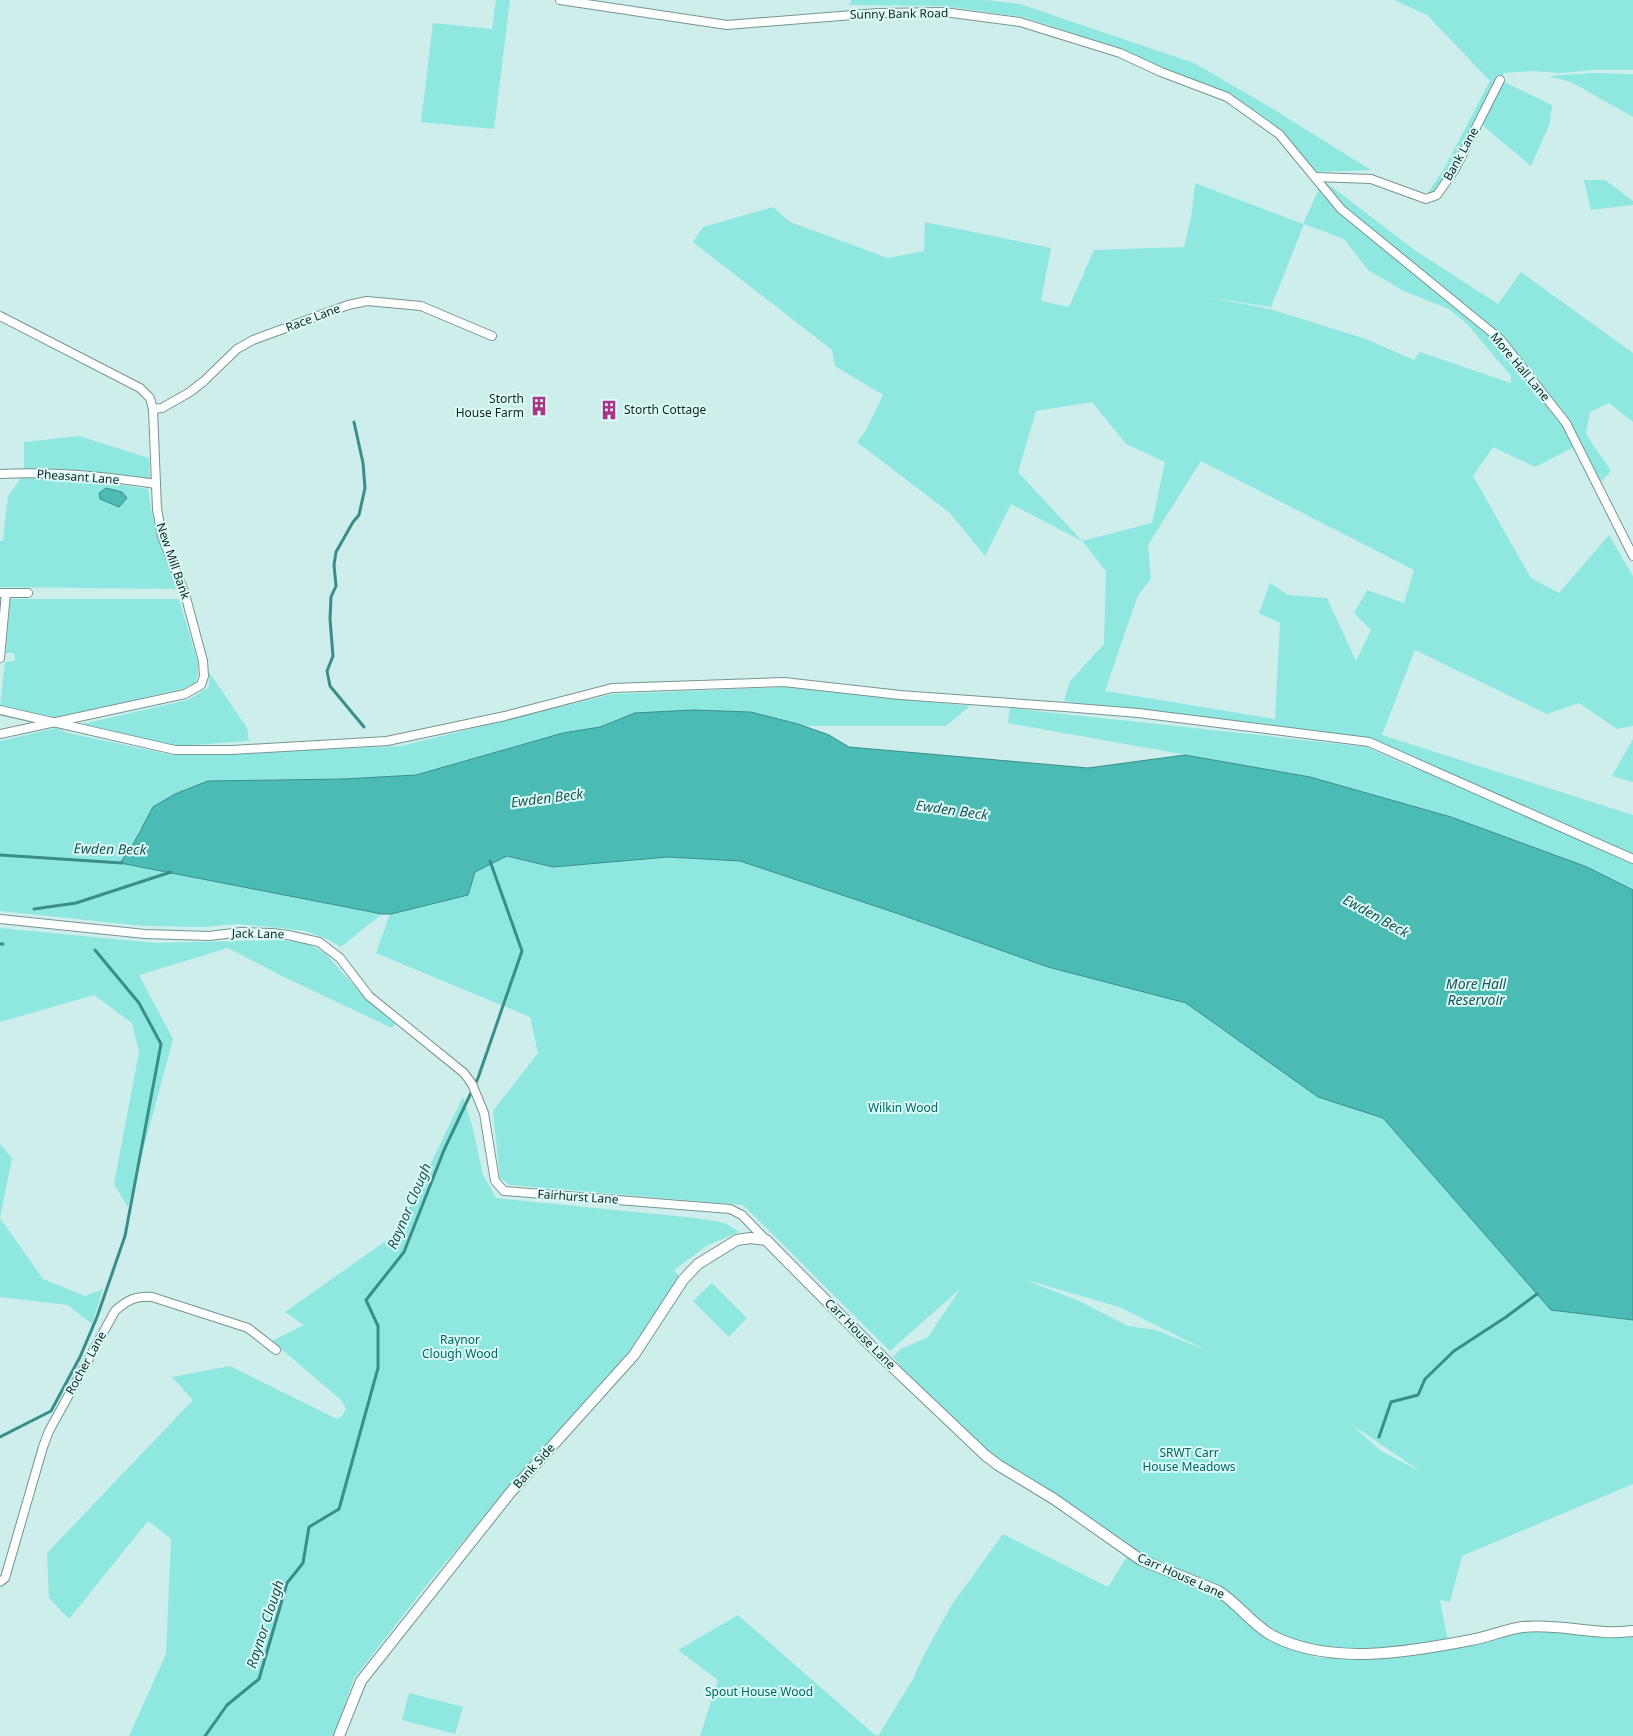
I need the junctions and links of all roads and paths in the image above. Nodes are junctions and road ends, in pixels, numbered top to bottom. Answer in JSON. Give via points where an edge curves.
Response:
{"nodes":[{"id":1,"x":560,"y":0,"type":"edge"},
{"id":2,"x":1500,"y":80,"type":"dead end"},
{"id":3,"x":1315,"y":177,"type":"junction"},
{"id":4,"x":0,"y":316,"type":"edge"},
{"id":5,"x":492,"y":336,"type":"dead end"},
{"id":6,"x":153,"y":409,"type":"junction"},
{"id":7,"x":0,"y":474,"type":"edge"},
{"id":8,"x":156,"y":484,"type":"junction"},
{"id":9,"x":1633,"y":556,"type":"edge"},
{"id":10,"x":3,"y":593,"type":"edge"},
{"id":11,"x":28,"y":593,"type":"dead end"},
{"id":12,"x":0,"y":658,"type":"edge"},
{"id":13,"x":0,"y":710,"type":"edge"},
{"id":14,"x":54,"y":723,"type":"junction"},
{"id":15,"x":0,"y":734,"type":"edge"},
{"id":16,"x":1633,"y":859,"type":"edge"},
{"id":17,"x":0,"y":919,"type":"edge"},
{"id":18,"x":464,"y":1073,"type":"joint"},
{"id":19,"x":766,"y":1240,"type":"junction"},
{"id":20,"x":276,"y":1350,"type":"dead end"},
{"id":21,"x":0,"y":1582,"type":"edge"},
{"id":22,"x":1633,"y":1631,"type":"edge"},
{"id":23,"x":339,"y":1736,"type":"edge"}],
"edges":[{"from":1,"to":3,"type":"street","name":"Sunny Bank Road","via":[[727,25],[878,13],[944,12],[1020,22],[1120,52],[1228,98],[1279,134]]},
{"from":2,"to":3,"type":"street","name":"Bank Lane","via":[[1455,169],[1436,195],[1426,199],[1371,179]]},
{"from":3,"to":9,"type":"street","name":"More Hall Lane","via":[[1341,209],[1500,339],[1566,423]]},
{"from":4,"to":6,"type":"street","name":"New Mill Bank","via":[[140,388],[150,398]]},
{"from":5,"to":6,"type":"street","name":"Race Lane","via":[[421,306],[367,301],[348,305],[253,340],[237,349],[190,392],[162,408]]},
{"from":6,"to":8,"type":"street","name":"New Mill Bank"},
{"from":7,"to":8,"type":"street","name":"Pheasant Lane","via":[[119,478]]},
{"from":8,"to":14,"type":"street","name":"New Mill Bank","via":[[162,536],[185,594],[203,661],[201,686],[185,694]]},
{"from":10,"to":11,"type":"street"},
{"from":10,"to":12,"type":"street"},
{"from":13,"to":14,"type":"street"},
{"from":14,"to":15,"type":"street","name":"New Mill Bank"},
{"from":14,"to":16,"type":"street","via":[[175,750],[232,750],[387,741],[612,688],[784,682],[900,695],[1138,713],[1369,742]]},
{"from":17,"to":18,"type":"street","name":"Jack Lane","via":[[145,934],[288,934],[319,942],[340,958],[369,996]]},
{"from":18,"to":19,"type":"street","name":"Fairhurst Lane","via":[[484,1113],[495,1180],[504,1191],[730,1209],[742,1215]]},
{"from":19,"to":22,"type":"street","name":"Carr House Lane","via":[[985,1455],[1054,1498],[1140,1560],[1228,1596],[1271,1635],[1303,1647],[1349,1654],[1392,1653],[1472,1640],[1522,1627]]},
{"from":19,"to":23,"type":"street","name":"Bank Side","via":[[736,1240],[698,1264],[683,1280],[634,1355],[510,1493],[361,1681]]},
{"from":20,"to":21,"type":"street","name":"Rocher Lane","via":[[248,1328],[152,1297],[140,1296],[114,1311],[49,1431],[5,1578]]}]}
